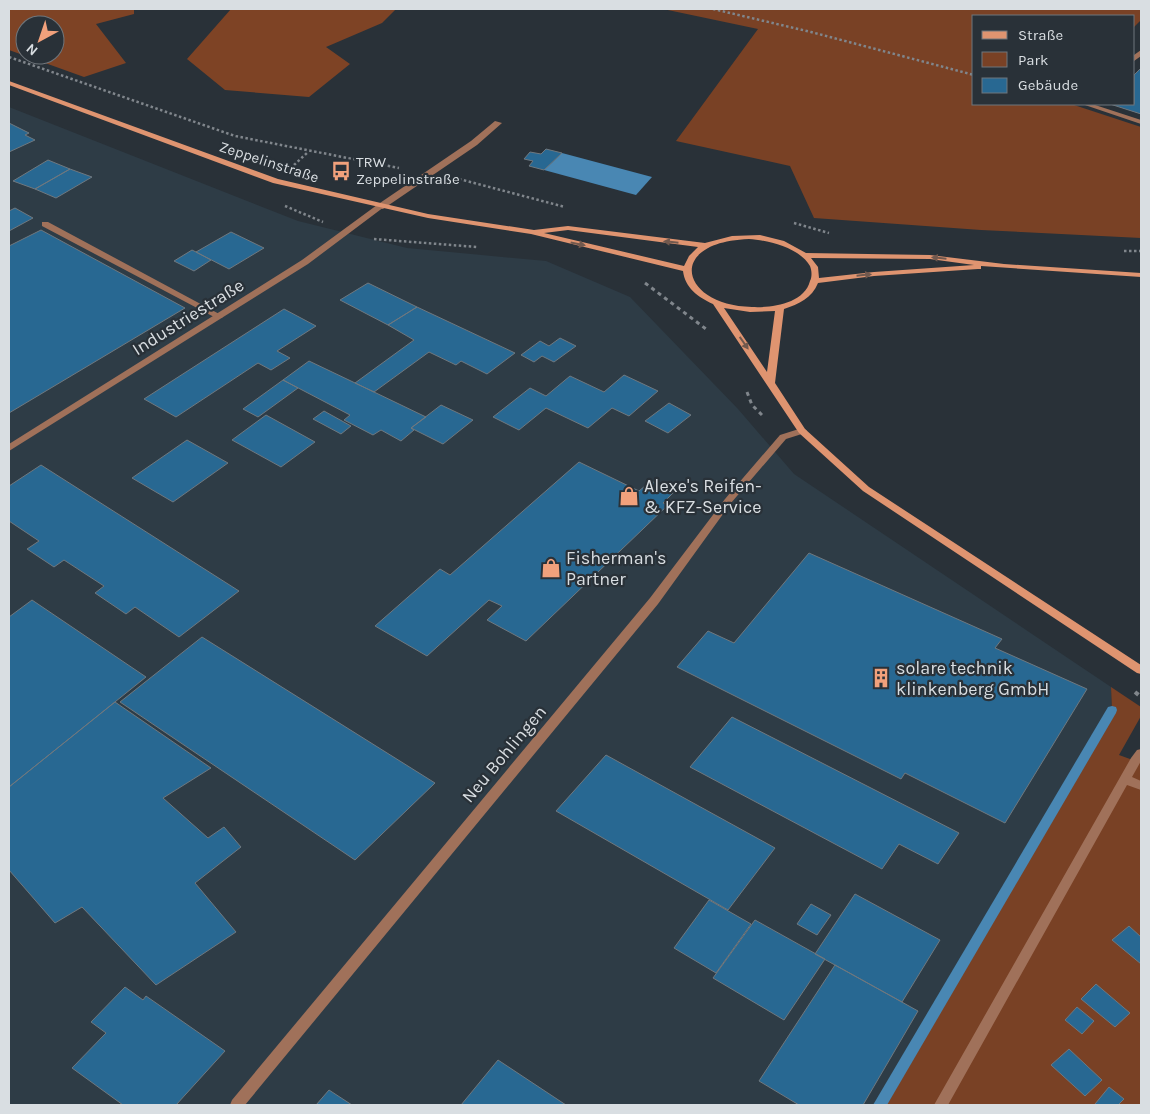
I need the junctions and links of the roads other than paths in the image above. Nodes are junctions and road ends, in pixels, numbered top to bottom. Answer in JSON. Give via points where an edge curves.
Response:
{"nodes":[{"id":1,"x":9,"y":83,"type":"edge"},
{"id":2,"x":1089,"y":105,"type":"edge"},
{"id":3,"x":498,"y":122,"type":"dead end"},
{"id":4,"x":1141,"y":122,"type":"edge"},
{"id":5,"x":380,"y":207,"type":"junction"},
{"id":6,"x":45,"y":224,"type":"dead end"},
{"id":7,"x":530,"y":232,"type":"junction"},
{"id":8,"x":704,"y":245,"type":"junction"},
{"id":9,"x":804,"y":255,"type":"junction"},
{"id":10,"x":1004,"y":266,"type":"junction"},
{"id":11,"x":686,"y":269,"type":"junction"},
{"id":12,"x":1141,"y":275,"type":"edge"},
{"id":13,"x":816,"y":281,"type":"junction"},
{"id":14,"x":717,"y":303,"type":"junction"},
{"id":15,"x":780,"y":308,"type":"junction"},
{"id":16,"x":220,"y":316,"type":"junction"},
{"id":17,"x":770,"y":384,"type":"junction"},
{"id":18,"x":802,"y":431,"type":"junction"},
{"id":19,"x":9,"y":448,"type":"edge"},
{"id":20,"x":1141,"y":670,"type":"edge"},
{"id":21,"x":1141,"y":752,"type":"edge"},
{"id":22,"x":1126,"y":778,"type":"junction"},
{"id":23,"x":1141,"y":786,"type":"edge"},
{"id":24,"x":237,"y":1105,"type":"edge"},
{"id":25,"x":941,"y":1105,"type":"edge"}],
"edges":[{"from":1,"to":5,"type":"main road","name":"Zeppelinstraße","via":[[276,181]]},
{"from":2,"to":4,"type":"street"},
{"from":3,"to":5,"type":"street","name":"Industriestraße","via":[[431,174]]},
{"from":5,"to":7,"type":"main road","name":"Zeppelinstraße"},
{"from":5,"to":16,"type":"street","name":"Industriestraße","via":[[305,262]]},
{"from":6,"to":16,"type":"street"},
{"from":8,"to":7,"type":"main road","name":"Zeppelinstraße","one_way":true,"via":[[568,228]]},
{"from":7,"to":11,"type":"main road","name":"Zeppelinstraße","one_way":true},
{"from":8,"to":9,"type":"main road","via":[[743,237],[768,239],[787,244]]},
{"from":8,"to":11,"type":"main road","via":[[689,259]]},
{"from":10,"to":9,"type":"main road","one_way":true,"via":[[930,258]]},
{"from":9,"to":13,"type":"main road","via":[[814,267]]},
{"from":10,"to":12,"type":"main road"},
{"from":13,"to":10,"type":"main road","one_way":true},
{"from":11,"to":14,"type":"main road","via":[[695,290]]},
{"from":13,"to":15,"type":"main road","via":[[809,293]]},
{"from":14,"to":15,"type":"main road","via":[[756,310]]},
{"from":14,"to":17,"type":"main road","one_way":true},
{"from":15,"to":17,"type":"main road"},
{"from":16,"to":19,"type":"street","name":"Industriestraße"},
{"from":17,"to":18,"type":"main road"},
{"from":18,"to":20,"type":"main road","via":[[866,490]]},
{"from":18,"to":24,"type":"street","name":"Neu Bohlingen","via":[[783,437],[728,501],[654,600]]},
{"from":21,"to":22,"type":"street"},
{"from":22,"to":23,"type":"street"},
{"from":22,"to":25,"type":"street"}]}
